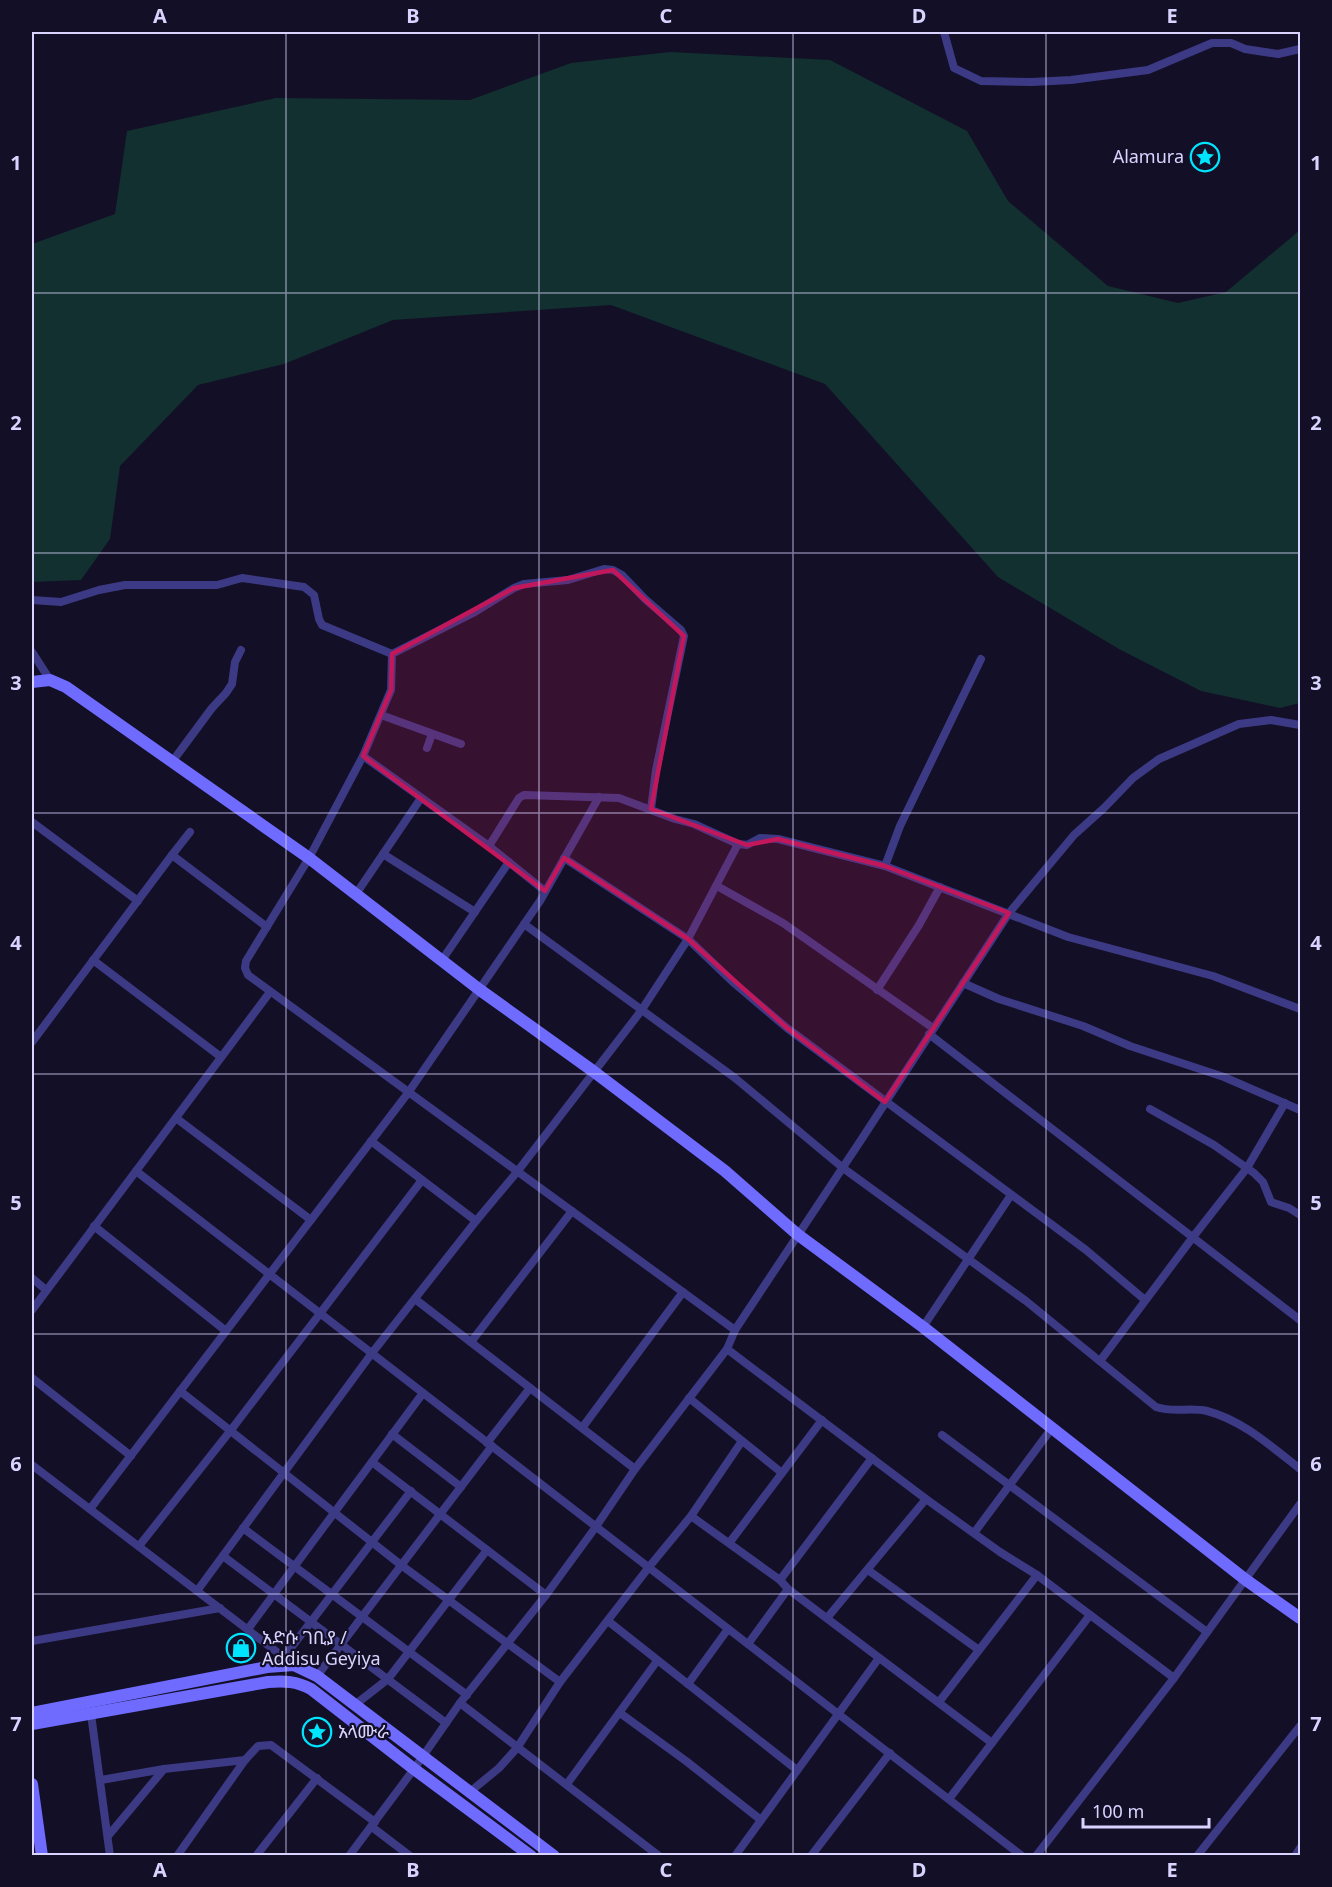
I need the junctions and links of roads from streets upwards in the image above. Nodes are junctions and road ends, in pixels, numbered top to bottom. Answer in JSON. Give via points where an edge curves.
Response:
{"nodes":[{"id":1,"x":944,"y":32,"type":"edge"},
{"id":2,"x":1300,"y":49,"type":"edge"},
{"id":3,"x":32,"y":600,"type":"edge"},
{"id":4,"x":241,"y":650,"type":"dead end"},
{"id":5,"x":32,"y":652,"type":"edge"},
{"id":6,"x":392,"y":654,"type":"junction"},
{"id":7,"x":981,"y":659,"type":"dead end"},
{"id":8,"x":50,"y":680,"type":"junction"},
{"id":9,"x":32,"y":682,"type":"edge"},
{"id":10,"x":381,"y":715,"type":"junction"},
{"id":11,"x":1300,"y":724,"type":"edge"},
{"id":12,"x":432,"y":734,"type":"junction"},
{"id":13,"x":461,"y":744,"type":"dead end"},
{"id":14,"x":427,"y":748,"type":"dead end"},
{"id":15,"x":363,"y":756,"type":"junction"},
{"id":16,"x":172,"y":762,"type":"junction"},
{"id":17,"x":599,"y":797,"type":"junction"},
{"id":18,"x":421,"y":798,"type":"junction"},
{"id":19,"x":651,"y":809,"type":"junction"},
{"id":20,"x":32,"y":822,"type":"edge"},
{"id":21,"x":190,"y":832,"type":"dead end"},
{"id":22,"x":738,"y":844,"type":"junction"},
{"id":23,"x":489,"y":846,"type":"junction"},
{"id":24,"x":383,"y":854,"type":"junction"},
{"id":25,"x":172,"y":855,"type":"junction"},
{"id":26,"x":309,"y":858,"type":"junction"},
{"id":27,"x":564,"y":858,"type":"junction"},
{"id":28,"x":509,"y":862,"type":"junction"},
{"id":29,"x":885,"y":866,"type":"junction"},
{"id":30,"x":717,"y":886,"type":"junction"},
{"id":31,"x":940,"y":887,"type":"junction"},
{"id":32,"x":545,"y":891,"type":"junction"},
{"id":33,"x":356,"y":894,"type":"junction"},
{"id":34,"x":138,"y":901,"type":"junction"},
{"id":35,"x":475,"y":912,"type":"junction"},
{"id":36,"x":1009,"y":913,"type":"junction"},
{"id":37,"x":524,"y":924,"type":"junction"},
{"id":38,"x":267,"y":927,"type":"junction"},
{"id":39,"x":688,"y":939,"type":"junction"},
{"id":40,"x":93,"y":960,"type":"junction"},
{"id":41,"x":441,"y":960,"type":"junction"},
{"id":42,"x":963,"y":983,"type":"junction"},
{"id":43,"x":480,"y":990,"type":"junction"},
{"id":44,"x":877,"y":990,"type":"junction"},
{"id":45,"x":270,"y":992,"type":"junction"},
{"id":46,"x":1300,"y":1009,"type":"edge"},
{"id":47,"x":640,"y":1011,"type":"junction"},
{"id":48,"x":931,"y":1031,"type":"junction"},
{"id":49,"x":32,"y":1042,"type":"edge"},
{"id":50,"x":221,"y":1057,"type":"junction"},
{"id":51,"x":593,"y":1071,"type":"junction"},
{"id":52,"x":408,"y":1092,"type":"junction"},
{"id":53,"x":885,"y":1102,"type":"junction"},
{"id":54,"x":1285,"y":1103,"type":"junction"},
{"id":55,"x":1150,"y":1109,"type":"dead end"},
{"id":56,"x":1300,"y":1110,"type":"edge"},
{"id":57,"x":176,"y":1118,"type":"junction"},
{"id":58,"x":371,"y":1141,"type":"junction"},
{"id":59,"x":843,"y":1168,"type":"junction"},
{"id":60,"x":1247,"y":1168,"type":"junction"},
{"id":61,"x":136,"y":1171,"type":"junction"},
{"id":62,"x":517,"y":1172,"type":"junction"},
{"id":63,"x":422,"y":1180,"type":"junction"},
{"id":64,"x":1011,"y":1195,"type":"junction"},
{"id":65,"x":572,"y":1211,"type":"junction"},
{"id":66,"x":1300,"y":1215,"type":"edge"},
{"id":67,"x":310,"y":1220,"type":"junction"},
{"id":68,"x":476,"y":1221,"type":"junction"},
{"id":69,"x":94,"y":1226,"type":"junction"},
{"id":70,"x":797,"y":1234,"type":"junction"},
{"id":71,"x":1193,"y":1237,"type":"junction"},
{"id":72,"x":969,"y":1258,"type":"junction"},
{"id":73,"x":270,"y":1274,"type":"junction"},
{"id":74,"x":32,"y":1278,"type":"edge"},
{"id":75,"x":46,"y":1290,"type":"junction"},
{"id":76,"x":683,"y":1292,"type":"junction"},
{"id":77,"x":415,"y":1299,"type":"junction"},
{"id":78,"x":1146,"y":1300,"type":"junction"},
{"id":79,"x":32,"y":1310,"type":"edge"},
{"id":80,"x":320,"y":1313,"type":"junction"},
{"id":81,"x":1300,"y":1320,"type":"edge"},
{"id":82,"x":923,"y":1327,"type":"junction"},
{"id":83,"x":735,"y":1330,"type":"junction"},
{"id":84,"x":226,"y":1331,"type":"junction"},
{"id":85,"x":471,"y":1342,"type":"junction"},
{"id":86,"x":727,"y":1349,"type":"junction"},
{"id":87,"x":372,"y":1353,"type":"junction"},
{"id":88,"x":1100,"y":1361,"type":"junction"},
{"id":89,"x":32,"y":1378,"type":"edge"},
{"id":90,"x":530,"y":1388,"type":"junction"},
{"id":91,"x":180,"y":1391,"type":"junction"},
{"id":92,"x":423,"y":1393,"type":"junction"},
{"id":93,"x":689,"y":1398,"type":"junction"},
{"id":94,"x":822,"y":1420,"type":"junction"},
{"id":95,"x":582,"y":1428,"type":"junction"},
{"id":96,"x":1052,"y":1428,"type":"junction"},
{"id":97,"x":231,"y":1430,"type":"junction"},
{"id":98,"x":392,"y":1434,"type":"junction"},
{"id":99,"x":942,"y":1435,"type":"dead end"},
{"id":100,"x":742,"y":1441,"type":"junction"},
{"id":101,"x":490,"y":1444,"type":"junction"},
{"id":102,"x":131,"y":1456,"type":"junction"},
{"id":103,"x":872,"y":1458,"type":"junction"},
{"id":104,"x":372,"y":1462,"type":"junction"},
{"id":105,"x":32,"y":1465,"type":"edge"},
{"id":106,"x":635,"y":1469,"type":"junction"},
{"id":107,"x":1300,"y":1469,"type":"edge"},
{"id":108,"x":285,"y":1472,"type":"junction"},
{"id":109,"x":782,"y":1473,"type":"junction"},
{"id":110,"x":1010,"y":1485,"type":"junction"},
{"id":111,"x":461,"y":1487,"type":"junction"},
{"id":112,"x":411,"y":1491,"type":"junction"},
{"id":113,"x":927,"y":1499,"type":"junction"},
{"id":114,"x":1300,"y":1504,"type":"edge"},
{"id":115,"x":90,"y":1509,"type":"junction"},
{"id":116,"x":335,"y":1512,"type":"junction"},
{"id":117,"x":440,"y":1514,"type":"junction"},
{"id":118,"x":691,"y":1516,"type":"junction"},
{"id":119,"x":243,"y":1528,"type":"junction"},
{"id":120,"x":595,"y":1528,"type":"junction"},
{"id":121,"x":974,"y":1533,"type":"junction"},
{"id":122,"x":372,"y":1541,"type":"junction"},
{"id":123,"x":730,"y":1542,"type":"junction"},
{"id":124,"x":139,"y":1546,"type":"junction"},
{"id":125,"x":487,"y":1550,"type":"junction"},
{"id":126,"x":223,"y":1556,"type":"junction"},
{"id":127,"x":401,"y":1565,"type":"junction"},
{"id":128,"x":294,"y":1567,"type":"junction"},
{"id":129,"x":649,"y":1567,"type":"junction"},
{"id":130,"x":868,"y":1570,"type":"junction"},
{"id":131,"x":1037,"y":1575,"type":"junction"},
{"id":132,"x":780,"y":1580,"type":"junction"},
{"id":133,"x":1246,"y":1580,"type":"junction"},
{"id":134,"x":788,"y":1589,"type":"junction"},
{"id":135,"x":197,"y":1591,"type":"junction"},
{"id":136,"x":274,"y":1594,"type":"junction"},
{"id":137,"x":331,"y":1594,"type":"junction"},
{"id":138,"x":546,"y":1595,"type":"junction"},
{"id":139,"x":449,"y":1600,"type":"junction"},
{"id":140,"x":220,"y":1608,"type":"junction"},
{"id":141,"x":1090,"y":1615,"type":"junction"},
{"id":142,"x":362,"y":1617,"type":"junction"},
{"id":143,"x":827,"y":1618,"type":"junction"},
{"id":144,"x":1300,"y":1618,"type":"edge"},
{"id":145,"x":608,"y":1621,"type":"junction"},
{"id":146,"x":310,"y":1622,"type":"junction"},
{"id":147,"x":248,"y":1629,"type":"junction"},
{"id":148,"x":728,"y":1629,"type":"junction"},
{"id":149,"x":1207,"y":1632,"type":"junction"},
{"id":150,"x":32,"y":1641,"type":"edge"},
{"id":151,"x":340,"y":1644,"type":"junction"},
{"id":152,"x":507,"y":1644,"type":"junction"},
{"id":153,"x":747,"y":1644,"type":"junction"},
{"id":154,"x":979,"y":1650,"type":"junction"},
{"id":155,"x":408,"y":1652,"type":"junction"},
{"id":156,"x":879,"y":1658,"type":"junction"},
{"id":157,"x":289,"y":1661,"type":"junction"},
{"id":158,"x":657,"y":1661,"type":"junction"},
{"id":159,"x":317,"y":1676,"type":"junction"},
{"id":160,"x":1174,"y":1678,"type":"junction"},
{"id":161,"x":388,"y":1679,"type":"junction"},
{"id":162,"x":560,"y":1682,"type":"junction"},
{"id":163,"x":688,"y":1684,"type":"junction"},
{"id":164,"x":467,"y":1695,"type":"junction"},
{"id":165,"x":939,"y":1702,"type":"junction"},
{"id":166,"x":460,"y":1703,"type":"junction"},
{"id":167,"x":356,"y":1704,"type":"junction"},
{"id":168,"x":32,"y":1713,"type":"edge"},
{"id":169,"x":620,"y":1713,"type":"junction"},
{"id":170,"x":91,"y":1714,"type":"junction"},
{"id":171,"x":838,"y":1714,"type":"junction"},
{"id":172,"x":446,"y":1723,"type":"junction"},
{"id":173,"x":32,"y":1724,"type":"edge"},
{"id":174,"x":1300,"y":1726,"type":"edge"},
{"id":175,"x":992,"y":1743,"type":"junction"},
{"id":176,"x":518,"y":1748,"type":"junction"},
{"id":177,"x":890,"y":1753,"type":"junction"},
{"id":178,"x":423,"y":1756,"type":"junction"},
{"id":179,"x":245,"y":1760,"type":"junction"},
{"id":180,"x":164,"y":1769,"type":"junction"},
{"id":181,"x":414,"y":1769,"type":"junction"},
{"id":182,"x":797,"y":1770,"type":"junction"},
{"id":183,"x":317,"y":1779,"type":"junction"},
{"id":184,"x":100,"y":1780,"type":"junction"},
{"id":185,"x":32,"y":1784,"type":"edge"},
{"id":186,"x":567,"y":1784,"type":"junction"},
{"id":187,"x":471,"y":1791,"type":"junction"},
{"id":188,"x":949,"y":1799,"type":"junction"},
{"id":189,"x":761,"y":1820,"type":"junction"},
{"id":190,"x":373,"y":1824,"type":"junction"},
{"id":191,"x":108,"y":1836,"type":"junction"},
{"id":192,"x":42,"y":1856,"type":"edge"},
{"id":193,"x":110,"y":1856,"type":"edge"},
{"id":194,"x":177,"y":1856,"type":"edge"},
{"id":195,"x":256,"y":1856,"type":"edge"},
{"id":196,"x":349,"y":1856,"type":"edge"},
{"id":197,"x":410,"y":1856,"type":"edge"},
{"id":198,"x":531,"y":1856,"type":"edge"},
{"id":199,"x":554,"y":1856,"type":"edge"},
{"id":200,"x":659,"y":1856,"type":"edge"},
{"id":201,"x":735,"y":1856,"type":"edge"},
{"id":202,"x":810,"y":1856,"type":"edge"},
{"id":203,"x":1022,"y":1856,"type":"edge"},
{"id":204,"x":1036,"y":1856,"type":"edge"},
{"id":205,"x":1197,"y":1856,"type":"edge"}],
"edges":[{"from":1,"to":2,"type":"street","via":[[954,68],[981,81],[1071,80],[1148,70],[1212,43],[1231,43],[1278,54]]},
{"from":3,"to":6,"type":"street","via":[[61,602],[125,585],[217,585],[235,578],[251,578],[304,587],[314,595],[322,625]]},
{"from":4,"to":16,"type":"street","via":[[232,684]]},
{"from":5,"to":8,"type":"street"},
{"from":6,"to":10,"type":"street","via":[[391,690]]},
{"from":6,"to":19,"type":"street","via":[[524,584],[568,580],[604,569],[622,575],[684,636]]},
{"from":7,"to":29,"type":"street","via":[[900,826]]},
{"from":8,"to":9,"type":"street"},
{"from":8,"to":16,"type":"street","via":[[66,687]]},
{"from":10,"to":12,"type":"street"},
{"from":10,"to":15,"type":"street"},
{"from":11,"to":36,"type":"street","via":[[1270,720],[1239,724],[1159,759],[1132,778],[1074,835]]},
{"from":12,"to":13,"type":"street"},
{"from":12,"to":14,"type":"street"},
{"from":15,"to":18,"type":"street"},
{"from":15,"to":26,"type":"street"},
{"from":16,"to":26,"type":"street"},
{"from":17,"to":19,"type":"street","via":[[627,799]]},
{"from":17,"to":23,"type":"street","via":[[524,795]]},
{"from":17,"to":27,"type":"street"},
{"from":18,"to":23,"type":"street"},
{"from":18,"to":24,"type":"street"},
{"from":19,"to":22,"type":"street"},
{"from":20,"to":34,"type":"street"},
{"from":21,"to":25,"type":"street"},
{"from":22,"to":29,"type":"street","via":[[760,838],[778,839]]},
{"from":22,"to":30,"type":"street"},
{"from":23,"to":28,"type":"street"},
{"from":24,"to":33,"type":"street"},
{"from":24,"to":35,"type":"street"},
{"from":25,"to":34,"type":"street"},
{"from":25,"to":38,"type":"street"},
{"from":26,"to":33,"type":"street"},
{"from":26,"to":38,"type":"street"},
{"from":27,"to":32,"type":"street"},
{"from":27,"to":39,"type":"street"},
{"from":28,"to":32,"type":"street"},
{"from":28,"to":35,"type":"street"},
{"from":29,"to":31,"type":"street"},
{"from":30,"to":39,"type":"street"},
{"from":30,"to":44,"type":"street","via":[[783,923]]},
{"from":31,"to":36,"type":"street"},
{"from":31,"to":44,"type":"street"},
{"from":32,"to":37,"type":"street"},
{"from":33,"to":41,"type":"street"},
{"from":34,"to":40,"type":"street"},
{"from":35,"to":41,"type":"street"},
{"from":36,"to":42,"type":"street"},
{"from":36,"to":46,"type":"street","via":[[1068,937],[1213,976]]},
{"from":37,"to":43,"type":"street"},
{"from":37,"to":47,"type":"street"},
{"from":38,"to":45,"type":"street","via":[[245,968]]},
{"from":39,"to":47,"type":"street"},
{"from":39,"to":53,"type":"street","via":[[778,1020]]},
{"from":40,"to":49,"type":"street"},
{"from":40,"to":50,"type":"street"},
{"from":41,"to":43,"type":"street"},
{"from":42,"to":48,"type":"street"},
{"from":42,"to":54,"type":"street","via":[[1224,1077]]},
{"from":43,"to":51,"type":"street"},
{"from":43,"to":52,"type":"street"},
{"from":44,"to":48,"type":"street"},
{"from":45,"to":50,"type":"street"},
{"from":45,"to":52,"type":"street"},
{"from":47,"to":51,"type":"street"},
{"from":47,"to":59,"type":"street","via":[[735,1078]]},
{"from":48,"to":53,"type":"street"},
{"from":48,"to":71,"type":"street"},
{"from":50,"to":57,"type":"street"},
{"from":51,"to":62,"type":"street"},
{"from":51,"to":70,"type":"street","via":[[725,1171]]},
{"from":52,"to":58,"type":"street"},
{"from":52,"to":62,"type":"street"},
{"from":53,"to":59,"type":"street"},
{"from":53,"to":64,"type":"street"},
{"from":54,"to":56,"type":"street"},
{"from":54,"to":60,"type":"street"},
{"from":55,"to":60,"type":"street"},
{"from":57,"to":61,"type":"street"},
{"from":57,"to":67,"type":"street"},
{"from":58,"to":63,"type":"street"},
{"from":58,"to":67,"type":"street"},
{"from":59,"to":70,"type":"street"},
{"from":59,"to":72,"type":"street"},
{"from":60,"to":66,"type":"street","via":[[1263,1182],[1271,1202]]},
{"from":60,"to":71,"type":"street"},
{"from":61,"to":69,"type":"street"},
{"from":61,"to":73,"type":"street"},
{"from":62,"to":65,"type":"street"},
{"from":62,"to":68,"type":"street"},
{"from":63,"to":68,"type":"street"},
{"from":63,"to":80,"type":"street"},
{"from":64,"to":72,"type":"street"},
{"from":64,"to":78,"type":"street"},
{"from":65,"to":76,"type":"street"},
{"from":65,"to":85,"type":"street"},
{"from":67,"to":73,"type":"street"},
{"from":68,"to":77,"type":"street"},
{"from":69,"to":75,"type":"street"},
{"from":69,"to":84,"type":"street"},
{"from":70,"to":82,"type":"street"},
{"from":70,"to":83,"type":"street"},
{"from":71,"to":78,"type":"street"},
{"from":71,"to":81,"type":"street"},
{"from":72,"to":82,"type":"street"},
{"from":72,"to":88,"type":"street"},
{"from":73,"to":80,"type":"street"},
{"from":73,"to":84,"type":"street"},
{"from":74,"to":75,"type":"street"},
{"from":75,"to":79,"type":"street"},
{"from":76,"to":83,"type":"street"},
{"from":76,"to":95,"type":"street"},
{"from":77,"to":85,"type":"street"},
{"from":77,"to":87,"type":"street"},
{"from":78,"to":88,"type":"street"},
{"from":80,"to":87,"type":"street"},
{"from":80,"to":97,"type":"street"},
{"from":82,"to":96,"type":"street"},
{"from":83,"to":86,"type":"street"},
{"from":84,"to":91,"type":"street"},
{"from":85,"to":90,"type":"street"},
{"from":86,"to":93,"type":"street"},
{"from":86,"to":94,"type":"street"},
{"from":87,"to":92,"type":"street"},
{"from":87,"to":108,"type":"street"},
{"from":88,"to":107,"type":"street","via":[[1156,1407],[1217,1414],[1248,1430]]},
{"from":89,"to":102,"type":"street"},
{"from":90,"to":95,"type":"street"},
{"from":90,"to":101,"type":"street"},
{"from":91,"to":97,"type":"street"},
{"from":91,"to":102,"type":"street"},
{"from":92,"to":98,"type":"street"},
{"from":92,"to":101,"type":"street"},
{"from":93,"to":100,"type":"street"},
{"from":93,"to":106,"type":"street"},
{"from":94,"to":103,"type":"street"},
{"from":94,"to":109,"type":"street"},
{"from":95,"to":106,"type":"street"},
{"from":96,"to":110,"type":"street"},
{"from":96,"to":133,"type":"street"},
{"from":97,"to":108,"type":"street"},
{"from":97,"to":124,"type":"street"},
{"from":98,"to":104,"type":"street"},
{"from":98,"to":111,"type":"street"},
{"from":99,"to":110,"type":"street"},
{"from":100,"to":109,"type":"street"},
{"from":100,"to":118,"type":"street"},
{"from":101,"to":111,"type":"street"},
{"from":101,"to":120,"type":"street"},
{"from":102,"to":115,"type":"street"},
{"from":103,"to":113,"type":"street"},
{"from":103,"to":132,"type":"street"},
{"from":104,"to":112,"type":"street"},
{"from":104,"to":116,"type":"street"},
{"from":105,"to":115,"type":"street"},
{"from":106,"to":120,"type":"street"},
{"from":108,"to":116,"type":"street"},
{"from":108,"to":119,"type":"street"},
{"from":109,"to":123,"type":"street"},
{"from":110,"to":121,"type":"street"},
{"from":110,"to":149,"type":"street"},
{"from":111,"to":117,"type":"street"},
{"from":112,"to":117,"type":"street"},
{"from":112,"to":122,"type":"street"},
{"from":113,"to":121,"type":"street"},
{"from":113,"to":130,"type":"street"},
{"from":114,"to":133,"type":"street"},
{"from":115,"to":124,"type":"street"},
{"from":116,"to":122,"type":"street"},
{"from":116,"to":128,"type":"street"},
{"from":117,"to":125,"type":"street"},
{"from":117,"to":127,"type":"street"},
{"from":118,"to":123,"type":"street"},
{"from":118,"to":129,"type":"street"},
{"from":119,"to":126,"type":"street"},
{"from":119,"to":128,"type":"street"},
{"from":120,"to":129,"type":"street"},
{"from":120,"to":138,"type":"street"},
{"from":121,"to":131,"type":"street"},
{"from":122,"to":127,"type":"street"},
{"from":122,"to":137,"type":"street"},
{"from":123,"to":132,"type":"street"},
{"from":124,"to":135,"type":"street"},
{"from":125,"to":138,"type":"street"},
{"from":125,"to":139,"type":"street"},
{"from":126,"to":135,"type":"street"},
{"from":126,"to":136,"type":"street"},
{"from":127,"to":139,"type":"street"},
{"from":127,"to":142,"type":"street"},
{"from":128,"to":136,"type":"street"},
{"from":128,"to":137,"type":"street"},
{"from":129,"to":145,"type":"street"},
{"from":129,"to":148,"type":"street"},
{"from":130,"to":143,"type":"street"},
{"from":130,"to":154,"type":"street"},
{"from":131,"to":141,"type":"street"},
{"from":131,"to":154,"type":"street"},
{"from":132,"to":134,"type":"street"},
{"from":133,"to":144,"type":"street"},
{"from":133,"to":149,"type":"street"},
{"from":134,"to":143,"type":"street"},
{"from":134,"to":153,"type":"street"},
{"from":135,"to":140,"type":"street"},
{"from":136,"to":146,"type":"street"},
{"from":136,"to":147,"type":"street"},
{"from":137,"to":142,"type":"street"},
{"from":137,"to":146,"type":"street"},
{"from":138,"to":152,"type":"street"},
{"from":139,"to":152,"type":"street"},
{"from":139,"to":155,"type":"street"},
{"from":140,"to":147,"type":"street"},
{"from":140,"to":150,"type":"street"},
{"from":141,"to":160,"type":"street"},
{"from":141,"to":175,"type":"street"},
{"from":142,"to":151,"type":"street"},
{"from":142,"to":155,"type":"street"},
{"from":143,"to":156,"type":"street"},
{"from":145,"to":158,"type":"street"},
{"from":145,"to":162,"type":"street"},
{"from":146,"to":151,"type":"street"},
{"from":146,"to":157,"type":"street"},
{"from":147,"to":157,"type":"street"},
{"from":148,"to":153,"type":"street"},
{"from":148,"to":163,"type":"street"},
{"from":149,"to":160,"type":"street"},
{"from":151,"to":159,"type":"street"},
{"from":151,"to":161,"type":"street"},
{"from":152,"to":162,"type":"street"},
{"from":152,"to":164,"type":"street"},
{"from":153,"to":171,"type":"street"},
{"from":154,"to":165,"type":"street"},
{"from":155,"to":161,"type":"street"},
{"from":155,"to":164,"type":"street"},
{"from":156,"to":165,"type":"street"},
{"from":156,"to":171,"type":"street"},
{"from":157,"to":159,"type":"street"},
{"from":157,"to":168,"type":"street"},
{"from":158,"to":163,"type":"street"},
{"from":158,"to":169,"type":"street"},
{"from":159,"to":167,"type":"street"},
{"from":160,"to":204,"type":"street"},
{"from":161,"to":167,"type":"street"},
{"from":161,"to":172,"type":"street"},
{"from":162,"to":176,"type":"street"},
{"from":163,"to":182,"type":"street"},
{"from":164,"to":166,"type":"street"},
{"from":165,"to":175,"type":"street"},
{"from":166,"to":172,"type":"street"},
{"from":166,"to":176,"type":"street"},
{"from":167,"to":178,"type":"street"},
{"from":169,"to":186,"type":"street"},
{"from":169,"to":189,"type":"street"},
{"from":170,"to":173,"type":"street"},
{"from":170,"to":181,"type":"street","via":[[288,1680],[311,1689]]},
{"from":170,"to":184,"type":"street"},
{"from":171,"to":177,"type":"street"},
{"from":171,"to":182,"type":"street"},
{"from":172,"to":178,"type":"street"},
{"from":174,"to":205,"type":"street"},
{"from":175,"to":188,"type":"street"},
{"from":176,"to":186,"type":"street"},
{"from":176,"to":187,"type":"street"},
{"from":177,"to":188,"type":"street"},
{"from":177,"to":202,"type":"street"},
{"from":178,"to":181,"type":"street"},
{"from":178,"to":187,"type":"street"},
{"from":179,"to":180,"type":"street"},
{"from":179,"to":183,"type":"street","via":[[258,1746],[272,1745]]},
{"from":179,"to":194,"type":"street"},
{"from":180,"to":184,"type":"street"},
{"from":180,"to":191,"type":"street"},
{"from":181,"to":190,"type":"street"},
{"from":181,"to":198,"type":"street"},
{"from":182,"to":189,"type":"street"},
{"from":183,"to":190,"type":"street"},
{"from":183,"to":195,"type":"street"},
{"from":184,"to":191,"type":"street"},
{"from":185,"to":192,"type":"street"},
{"from":186,"to":200,"type":"street"},
{"from":187,"to":199,"type":"street"},
{"from":188,"to":203,"type":"street"},
{"from":189,"to":201,"type":"street"},
{"from":190,"to":196,"type":"street"},
{"from":190,"to":197,"type":"street"},
{"from":191,"to":193,"type":"street"}]}
